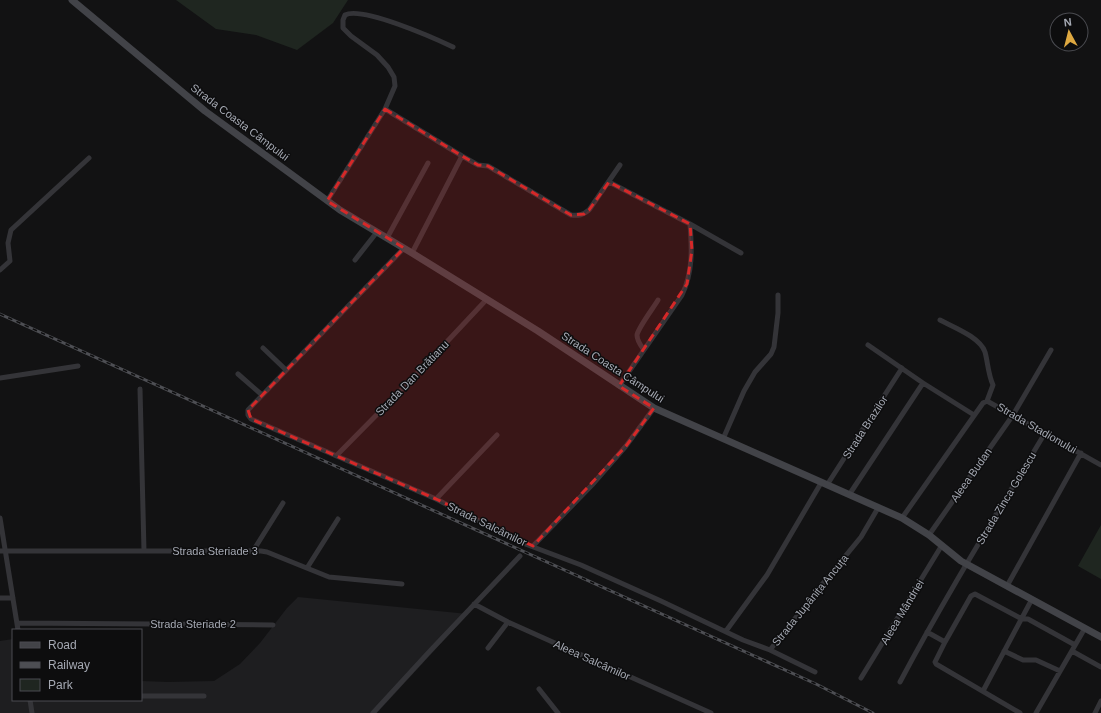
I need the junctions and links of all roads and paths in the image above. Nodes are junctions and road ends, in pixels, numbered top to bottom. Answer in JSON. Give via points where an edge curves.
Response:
{"nodes":[{"id":1,"x":72,"y":0,"type":"edge"},
{"id":2,"x":453,"y":47,"type":"dead end"},
{"id":3,"x":386,"y":109,"type":"junction"},
{"id":4,"x":462,"y":156,"type":"junction"},
{"id":5,"x":89,"y":158,"type":"dead end"},
{"id":6,"x":428,"y":163,"type":"dead end"},
{"id":7,"x":620,"y":165,"type":"dead end"},
{"id":8,"x":609,"y":182,"type":"junction"},
{"id":9,"x":327,"y":201,"type":"junction"},
{"id":10,"x":690,"y":224,"type":"junction"},
{"id":11,"x":377,"y":232,"type":"junction"},
{"id":12,"x":387,"y":238,"type":"junction"},
{"id":13,"x":404,"y":248,"type":"junction"},
{"id":14,"x":412,"y":253,"type":"junction"},
{"id":15,"x":741,"y":253,"type":"dead end"},
{"id":16,"x":355,"y":260,"type":"dead end"},
{"id":17,"x":0,"y":270,"type":"edge"},
{"id":18,"x":778,"y":294,"type":"dead end"},
{"id":19,"x":487,"y":299,"type":"junction"},
{"id":20,"x":658,"y":300,"type":"dead end"},
{"id":21,"x":940,"y":320,"type":"dead end"},
{"id":22,"x":868,"y":344,"type":"dead end"},
{"id":23,"x":263,"y":348,"type":"dead end"},
{"id":24,"x":644,"y":350,"type":"junction"},
{"id":25,"x":1051,"y":350,"type":"dead end"},
{"id":26,"x":78,"y":366,"type":"dead end"},
{"id":27,"x":902,"y":368,"type":"junction"},
{"id":28,"x":286,"y":370,"type":"junction"},
{"id":29,"x":238,"y":374,"type":"dead end"},
{"id":30,"x":0,"y":378,"type":"edge"},
{"id":31,"x":923,"y":382,"type":"junction"},
{"id":32,"x":619,"y":386,"type":"junction"},
{"id":33,"x":140,"y":389,"type":"dead end"},
{"id":34,"x":262,"y":396,"type":"junction"},
{"id":35,"x":987,"y":401,"type":"junction"},
{"id":36,"x":654,"y":408,"type":"junction"},
{"id":37,"x":974,"y":415,"type":"junction"},
{"id":38,"x":1013,"y":415,"type":"junction"},
{"id":39,"x":1045,"y":433,"type":"junction"},
{"id":40,"x":497,"y":435,"type":"dead end"},
{"id":41,"x":723,"y":439,"type":"junction"},
{"id":42,"x":1081,"y":453,"type":"junction"},
{"id":43,"x":337,"y":455,"type":"junction"},
{"id":44,"x":1101,"y":464,"type":"edge"},
{"id":45,"x":824,"y":484,"type":"junction"},
{"id":46,"x":848,"y":495,"type":"junction"},
{"id":47,"x":436,"y":499,"type":"junction"},
{"id":48,"x":284,"y":503,"type":"dead end"},
{"id":49,"x":878,"y":508,"type":"junction"},
{"id":50,"x":0,"y":518,"type":"edge"},
{"id":51,"x":902,"y":518,"type":"junction"},
{"id":52,"x":338,"y":519,"type":"dead end"},
{"id":53,"x":929,"y":535,"type":"junction"},
{"id":54,"x":942,"y":545,"type":"junction"},
{"id":55,"x":533,"y":546,"type":"junction"},
{"id":56,"x":3,"y":551,"type":"edge"},
{"id":57,"x":144,"y":551,"type":"junction"},
{"id":58,"x":253,"y":551,"type":"junction"},
{"id":59,"x":520,"y":556,"type":"dead end"},
{"id":60,"x":967,"y":564,"type":"junction"},
{"id":61,"x":307,"y":568,"type":"junction"},
{"id":62,"x":402,"y":584,"type":"dead end"},
{"id":63,"x":1007,"y":586,"type":"junction"},
{"id":64,"x":0,"y":598,"type":"edge"},
{"id":65,"x":13,"y":598,"type":"junction"},
{"id":66,"x":1032,"y":599,"type":"junction"},
{"id":67,"x":474,"y":604,"type":"junction"},
{"id":68,"x":1022,"y":619,"type":"junction"},
{"id":69,"x":508,"y":622,"type":"junction"},
{"id":70,"x":17,"y":624,"type":"junction"},
{"id":71,"x":273,"y":625,"type":"dead end"},
{"id":72,"x":1085,"y":628,"type":"junction"},
{"id":73,"x":18,"y":629,"type":"edge"},
{"id":74,"x":726,"y":631,"type":"junction"},
{"id":75,"x":927,"y":632,"type":"junction"},
{"id":76,"x":1101,"y":637,"type":"edge"},
{"id":77,"x":945,"y":642,"type":"junction"},
{"id":78,"x":1075,"y":645,"type":"junction"},
{"id":79,"x":488,"y":648,"type":"dead end"},
{"id":80,"x":770,"y":650,"type":"junction"},
{"id":81,"x":1004,"y":651,"type":"junction"},
{"id":82,"x":1072,"y":651,"type":"junction"},
{"id":83,"x":1101,"y":667,"type":"edge"},
{"id":84,"x":1060,"y":671,"type":"junction"},
{"id":85,"x":815,"y":672,"type":"dead end"},
{"id":86,"x":861,"y":678,"type":"dead end"},
{"id":87,"x":900,"y":682,"type":"dead end"},
{"id":88,"x":539,"y":689,"type":"dead end"},
{"id":89,"x":983,"y":691,"type":"junction"},
{"id":90,"x":142,"y":696,"type":"edge"},
{"id":91,"x":204,"y":696,"type":"dead end"},
{"id":92,"x":30,"y":701,"type":"edge"},
{"id":93,"x":1101,"y":701,"type":"edge"},
{"id":94,"x":32,"y":713,"type":"edge"},
{"id":95,"x":373,"y":713,"type":"edge"},
{"id":96,"x":558,"y":713,"type":"edge"},
{"id":97,"x":711,"y":713,"type":"edge"},
{"id":98,"x":1020,"y":713,"type":"edge"},
{"id":99,"x":1036,"y":713,"type":"edge"},
{"id":100,"x":1095,"y":713,"type":"edge"}],
"edges":[{"from":1,"to":9,"type":"street","name":"Strada Coasta Câmpului","via":[[205,111]]},
{"from":2,"to":3,"type":"street","via":[[395,23],[356,14],[345,15],[343,28],[377,55],[394,78],[395,86]]},
{"from":3,"to":4,"type":"street"},
{"from":3,"to":9,"type":"street"},
{"from":4,"to":8,"type":"street","via":[[478,165],[488,166],[571,215],[578,216],[589,210]]},
{"from":4,"to":14,"type":"street"},
{"from":5,"to":17,"type":"street","via":[[11,230],[8,243],[10,261]]},
{"from":6,"to":12,"type":"street"},
{"from":7,"to":8,"type":"street"},
{"from":8,"to":10,"type":"street"},
{"from":9,"to":11,"type":"street","name":"Strada Coasta Câmpului"},
{"from":10,"to":15,"type":"street"},
{"from":10,"to":24,"type":"street","via":[[692,250],[687,284]]},
{"from":11,"to":12,"type":"street","name":"Strada Coasta Câmpului"},
{"from":11,"to":16,"type":"street"},
{"from":12,"to":13,"type":"street","name":"Strada Coasta Câmpului"},
{"from":13,"to":14,"type":"street","name":"Strada Coasta Câmpului"},
{"from":13,"to":28,"type":"street"},
{"from":14,"to":19,"type":"street","name":"Strada Coasta Câmpului"},
{"from":18,"to":41,"type":"street","via":[[773,351],[755,372],[744,391]]},
{"from":19,"to":32,"type":"street","name":"Strada Coasta Câmpului"},
{"from":19,"to":43,"type":"street","name":"Strada Dan Brătianu"},
{"from":20,"to":24,"type":"street","via":[[637,336]]},
{"from":21,"to":35,"type":"street","via":[[979,342],[985,351],[993,385]]},
{"from":22,"to":27,"type":"street"},
{"from":23,"to":28,"type":"street"},
{"from":24,"to":32,"type":"street"},
{"from":25,"to":38,"type":"street","name":"Aleea Budan"},
{"from":26,"to":30,"type":"street"},
{"from":27,"to":31,"type":"street"},
{"from":27,"to":45,"type":"street","name":"Strada Brazilor"},
{"from":28,"to":34,"type":"street"},
{"from":29,"to":34,"type":"street"},
{"from":31,"to":37,"type":"street"},
{"from":31,"to":46,"type":"street"},
{"from":32,"to":36,"type":"street","name":"Strada Coasta Câmpului"},
{"from":33,"to":57,"type":"street"},
{"from":34,"to":43,"type":"street","name":"Strada Salcâmilor","via":[[248,410],[251,419]]},
{"from":35,"to":37,"type":"street","name":"Strada Stadionului","via":[[982,403]]},
{"from":35,"to":38,"type":"street","name":"Strada Stadionului"},
{"from":36,"to":41,"type":"street","name":"Strada Coasta Câmpului"},
{"from":36,"to":55,"type":"street","via":[[626,446]]},
{"from":37,"to":51,"type":"street","name":"Strada Stadionului"},
{"from":38,"to":39,"type":"street","name":"Strada Stadionului"},
{"from":38,"to":53,"type":"street","name":"Aleea Budan"},
{"from":39,"to":42,"type":"street","name":"Strada Stadionului"},
{"from":39,"to":60,"type":"street","name":"Strada Zinca Golescu"},
{"from":40,"to":47,"type":"street"},
{"from":41,"to":45,"type":"street","name":"Strada Coasta Câmpului"},
{"from":42,"to":44,"type":"street"},
{"from":42,"to":63,"type":"street","name":"Strada Stadionului"},
{"from":43,"to":47,"type":"street","name":"Strada Salcâmilor"},
{"from":45,"to":46,"type":"street","name":"Strada Coasta Câmpului"},
{"from":45,"to":74,"type":"street","via":[[767,575]]},
{"from":46,"to":49,"type":"street","name":"Strada Coasta Câmpului"},
{"from":47,"to":55,"type":"street","name":"Strada Salcâmilor","via":[[520,542]]},
{"from":48,"to":58,"type":"street"},
{"from":49,"to":51,"type":"street","name":"Strada Coasta Câmpului"},
{"from":49,"to":80,"type":"street","name":"Strada Jupânița Ancuța","via":[[853,548]]},
{"from":50,"to":56,"type":"street"},
{"from":51,"to":53,"type":"street","name":"Strada Coasta Câmpului"},
{"from":52,"to":61,"type":"street"},
{"from":53,"to":54,"type":"street","name":"Strada Coasta Câmpului"},
{"from":54,"to":60,"type":"street","name":"Strada Coasta Câmpului"},
{"from":54,"to":86,"type":"street","name":"Aleea Mândriei"},
{"from":55,"to":74,"type":"street","name":"Strada Salcâmilor","via":[[588,568]]},
{"from":56,"to":57,"type":"street","name":"Strada Steriade 3"},
{"from":56,"to":65,"type":"street"},
{"from":57,"to":58,"type":"street","name":"Strada Steriade 3"},
{"from":58,"to":61,"type":"street","name":"Strada Steriade 3","via":[[267,552]]},
{"from":59,"to":67,"type":"street"},
{"from":60,"to":63,"type":"street","name":"Strada Coasta Câmpului"},
{"from":60,"to":75,"type":"street"},
{"from":61,"to":62,"type":"street","name":"Strada Steriade 3","via":[[329,577]]},
{"from":63,"to":66,"type":"street","name":"Strada Coasta Câmpului"},
{"from":64,"to":65,"type":"street"},
{"from":65,"to":70,"type":"street"},
{"from":66,"to":68,"type":"street"},
{"from":66,"to":72,"type":"street","name":"Strada Coasta Câmpului"},
{"from":67,"to":69,"type":"street","name":"Aleea Salcâmilor"},
{"from":67,"to":95,"type":"street"},
{"from":68,"to":77,"type":"street","via":[[973,594]]},
{"from":68,"to":78,"type":"street","via":[[1028,619]]},
{"from":68,"to":81,"type":"street"},
{"from":69,"to":79,"type":"street"},
{"from":69,"to":97,"type":"street","name":"Aleea Salcâmilor"},
{"from":70,"to":71,"type":"street","name":"Strada Steriade 2"},
{"from":70,"to":73,"type":"street"},
{"from":72,"to":76,"type":"street","name":"Strada Coasta Câmpului"},
{"from":72,"to":78,"type":"street"},
{"from":74,"to":80,"type":"street","name":"Strada Salcâmilor"},
{"from":75,"to":77,"type":"street"},
{"from":75,"to":87,"type":"street"},
{"from":77,"to":89,"type":"street","via":[[936,664]]},
{"from":78,"to":82,"type":"street"},
{"from":80,"to":85,"type":"street","name":"Strada Jupânița Ancuța"},
{"from":81,"to":84,"type":"street","via":[[1023,660],[1036,660]]},
{"from":81,"to":89,"type":"street"},
{"from":82,"to":83,"type":"street"},
{"from":82,"to":84,"type":"street"},
{"from":84,"to":99,"type":"street"},
{"from":88,"to":96,"type":"street"},
{"from":89,"to":98,"type":"street"},
{"from":90,"to":91,"type":"street"},
{"from":92,"to":94,"type":"street"},
{"from":93,"to":100,"type":"street"}]}
